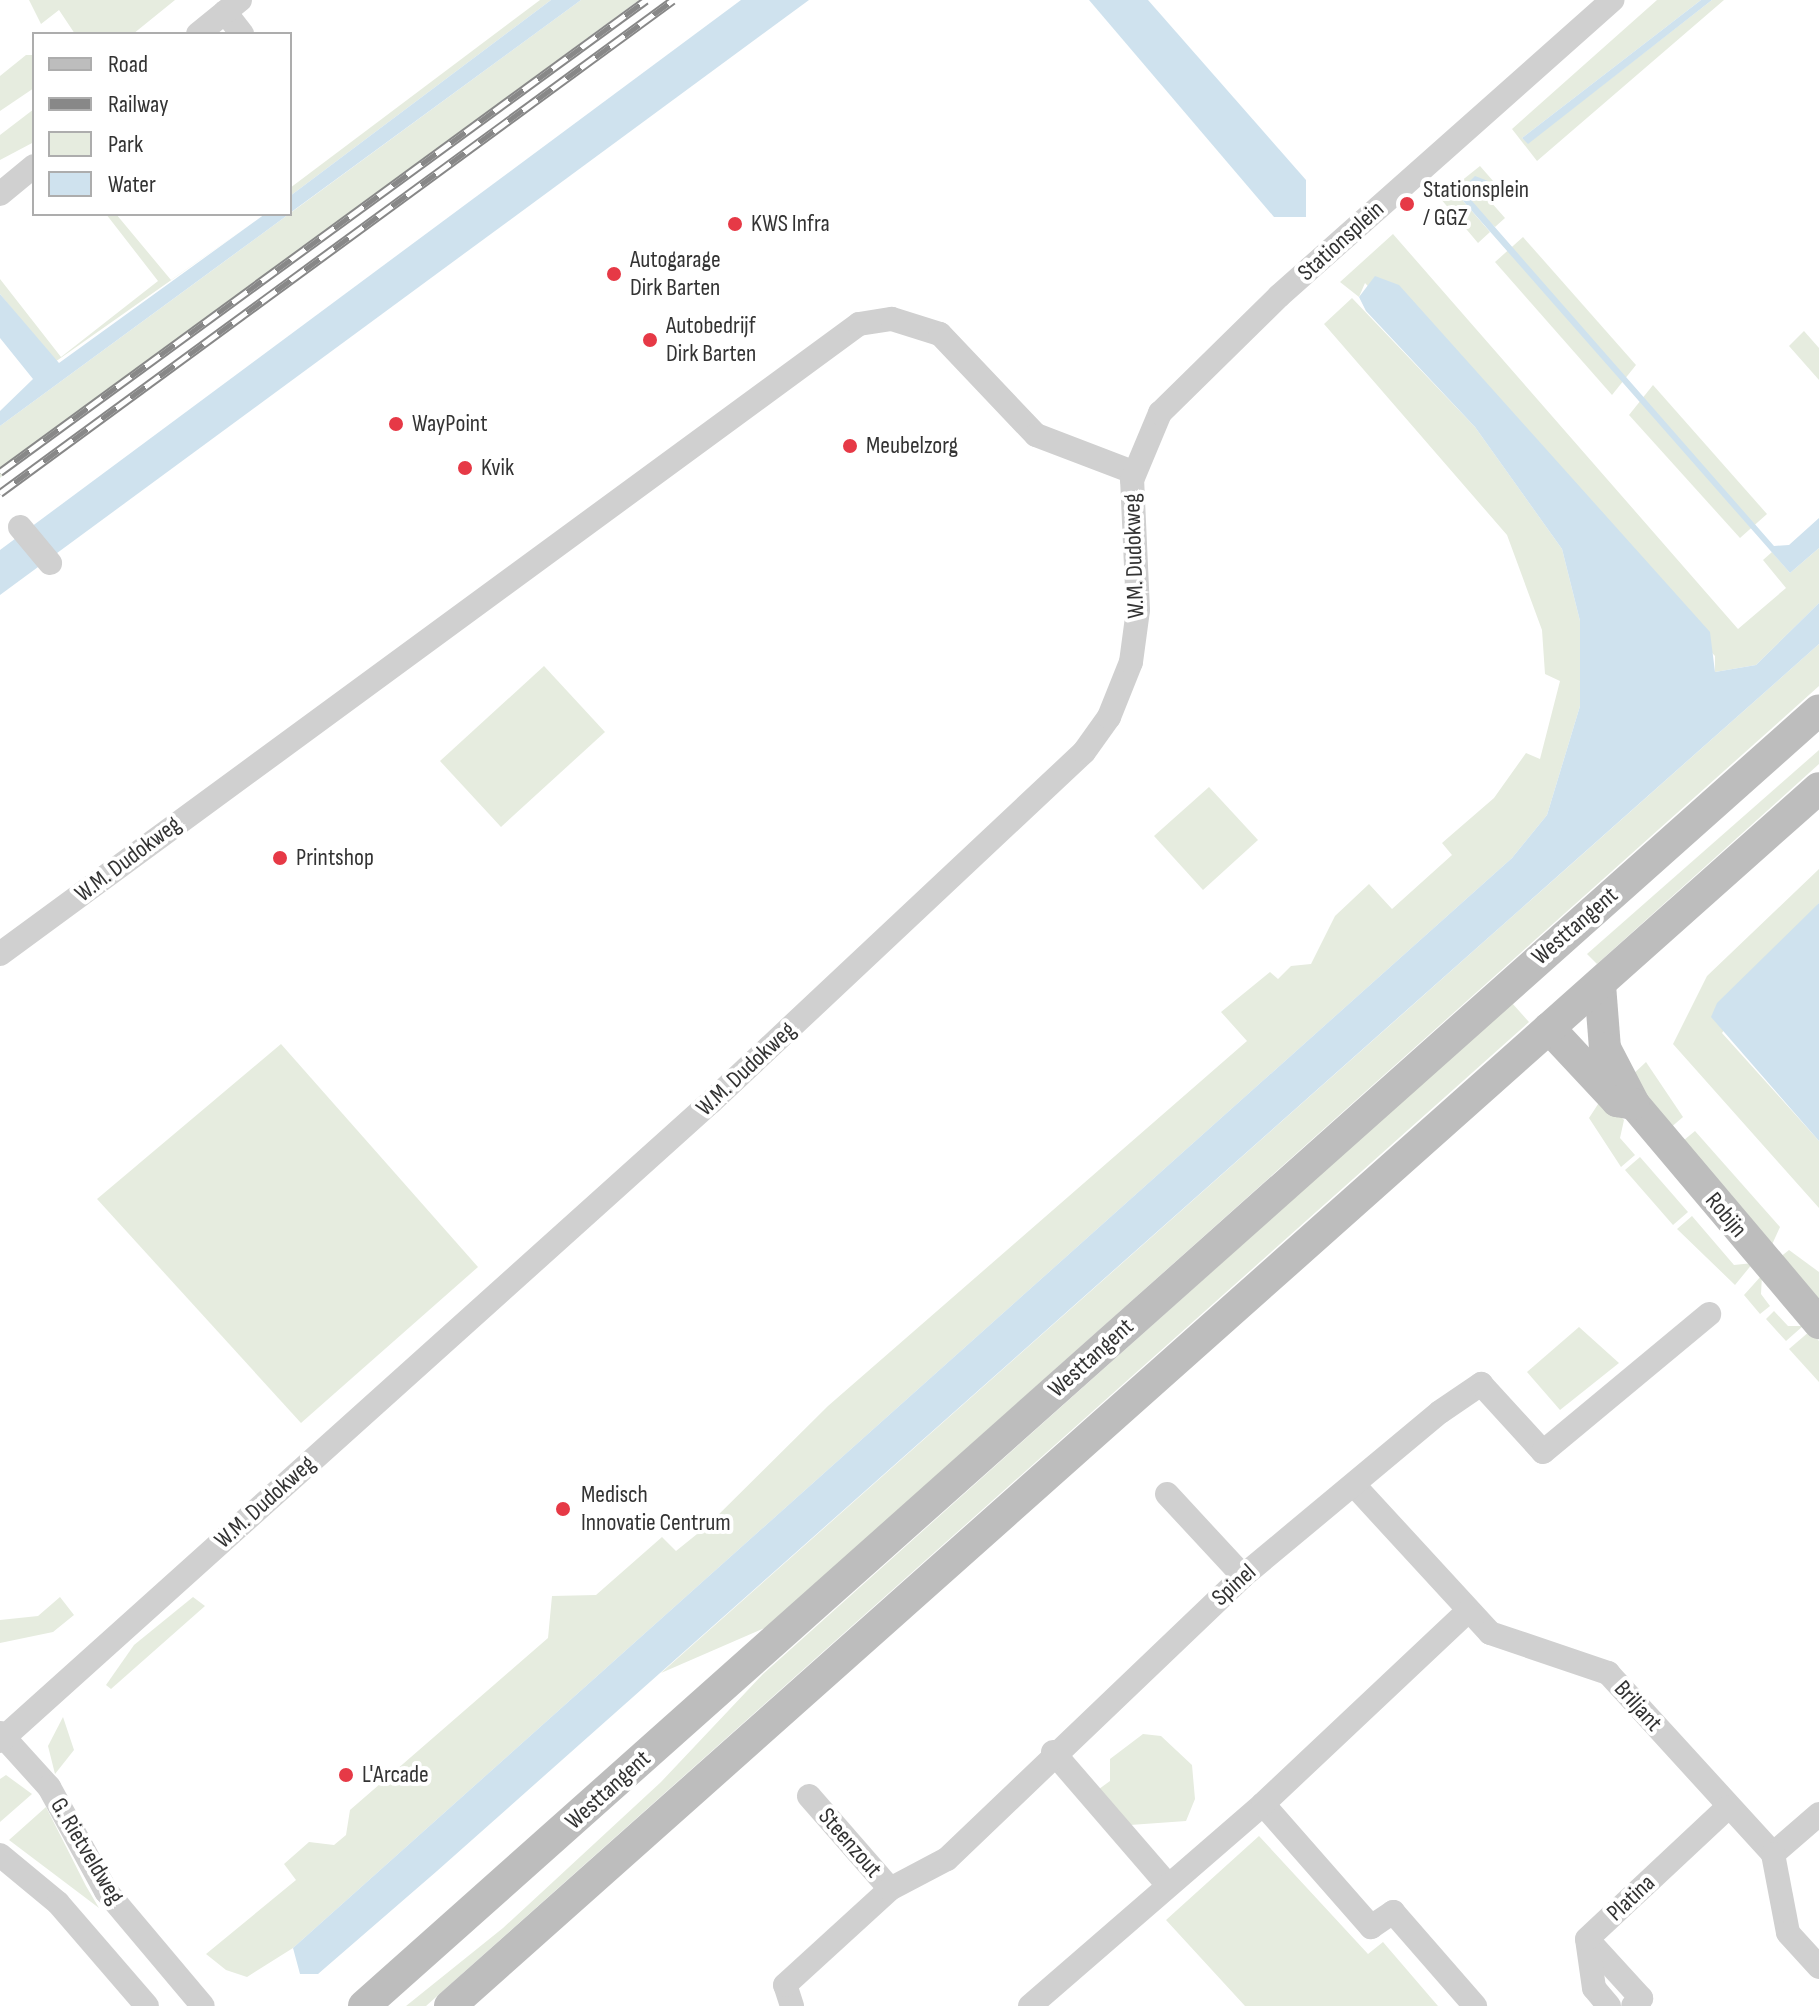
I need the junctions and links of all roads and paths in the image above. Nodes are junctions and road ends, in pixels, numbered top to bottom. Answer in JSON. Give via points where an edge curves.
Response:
{"nodes":[{"id":1,"x":1612,"y":0,"type":"edge"},
{"id":2,"x":232,"y":6,"type":"edge"},
{"id":3,"x":200,"y":32,"type":"edge"},
{"id":4,"x":241,"y":32,"type":"edge"},
{"id":5,"x":32,"y":168,"type":"edge"},
{"id":6,"x":0,"y":194,"type":"edge"},
{"id":7,"x":1133,"y":472,"type":"junction"},
{"id":8,"x":20,"y":527,"type":"dead end"},
{"id":9,"x":50,"y":563,"type":"dead end"},
{"id":10,"x":1819,"y":710,"type":"edge"},
{"id":11,"x":1819,"y":788,"type":"edge"},
{"id":12,"x":0,"y":954,"type":"edge"},
{"id":13,"x":1600,"y":985,"type":"junction"},
{"id":14,"x":1549,"y":1028,"type":"junction"},
{"id":15,"x":1634,"y":1104,"type":"junction"},
{"id":16,"x":1709,"y":1314,"type":"dead end"},
{"id":17,"x":1819,"y":1323,"type":"edge"},
{"id":18,"x":1354,"y":1485,"type":"junction"},
{"id":19,"x":1167,"y":1494,"type":"dead end"},
{"id":20,"x":1243,"y":1576,"type":"junction"},
{"id":21,"x":1466,"y":1613,"type":"junction"},
{"id":22,"x":1,"y":1737,"type":"edge"},
{"id":23,"x":1053,"y":1752,"type":"junction"},
{"id":24,"x":809,"y":1796,"type":"dead end"},
{"id":25,"x":1263,"y":1804,"type":"junction"},
{"id":26,"x":1728,"y":1807,"type":"junction"},
{"id":27,"x":1819,"y":1814,"type":"edge"},
{"id":28,"x":1773,"y":1854,"type":"junction"},
{"id":29,"x":0,"y":1855,"type":"edge"},
{"id":30,"x":1166,"y":1883,"type":"junction"},
{"id":31,"x":890,"y":1889,"type":"junction"},
{"id":32,"x":1587,"y":1939,"type":"junction"},
{"id":33,"x":1819,"y":1967,"type":"edge"},
{"id":34,"x":147,"y":2006,"type":"edge"},
{"id":35,"x":203,"y":2006,"type":"edge"},
{"id":36,"x":364,"y":2006,"type":"edge"},
{"id":37,"x":450,"y":2006,"type":"edge"},
{"id":38,"x":792,"y":2006,"type":"edge"},
{"id":39,"x":1030,"y":2006,"type":"edge"},
{"id":40,"x":1475,"y":2006,"type":"edge"},
{"id":41,"x":1609,"y":2006,"type":"edge"},
{"id":42,"x":1633,"y":2006,"type":"edge"}],
"edges":[{"from":1,"to":7,"type":"street","name":"Stationsplein","via":[[1190,379],[1154,422]]},
{"from":2,"to":3,"type":"street"},
{"from":2,"to":4,"type":"street"},
{"from":5,"to":6,"type":"street"},
{"from":7,"to":12,"type":"street","name":"W.M. Dudokweg","via":[[1036,435],[940,334],[892,319],[859,324]]},
{"from":7,"to":22,"type":"street","name":"W.M. Dudokweg","via":[[1134,648],[1119,697],[1084,752],[711,1102]]},
{"from":8,"to":9,"type":"street"},
{"from":10,"to":36,"type":"main road","name":"Westtangent"},
{"from":11,"to":13,"type":"main road"},
{"from":13,"to":14,"type":"main road"},
{"from":13,"to":15,"type":"main road","name":"Robijn","via":[[1605,1048]]},
{"from":14,"to":15,"type":"main road","name":"Robijn","via":[[1617,1101]]},
{"from":14,"to":37,"type":"main road"},
{"from":15,"to":17,"type":"main road","name":"Robijn"},
{"from":16,"to":18,"type":"street","name":"Spinel","via":[[1543,1452],[1481,1384]]},
{"from":18,"to":20,"type":"street","name":"Spinel"},
{"from":18,"to":21,"type":"street","name":"Briljant"},
{"from":19,"to":20,"type":"street"},
{"from":20,"to":23,"type":"street","name":"Spinel"},
{"from":21,"to":25,"type":"street"},
{"from":21,"to":26,"type":"street","name":"Briljant","via":[[1490,1633],[1608,1673]]},
{"from":22,"to":35,"type":"street","name":"G. Rietveldweg","via":[[49,1787],[106,1891]]},
{"from":23,"to":30,"type":"street"},
{"from":23,"to":31,"type":"street","name":"Spinel","via":[[947,1859]]},
{"from":24,"to":31,"type":"street","name":"Steenzout"},
{"from":25,"to":30,"type":"street"},
{"from":25,"to":40,"type":"street","via":[[1371,1927],[1393,1912]]},
{"from":26,"to":28,"type":"street","name":"Briljant"},
{"from":26,"to":32,"type":"street","name":"Platina"},
{"from":27,"to":28,"type":"street"},
{"from":28,"to":33,"type":"street","via":[[1788,1933]]},
{"from":29,"to":34,"type":"street","name":"G. Rietveldweg","via":[[58,1903]]},
{"from":30,"to":39,"type":"street"},
{"from":31,"to":38,"type":"street","name":"Spinel","via":[[785,1985]]},
{"from":32,"to":41,"type":"street","name":"Platina","via":[[1594,1988]]},
{"from":32,"to":42,"type":"street","via":[[1641,1998]]}]}
